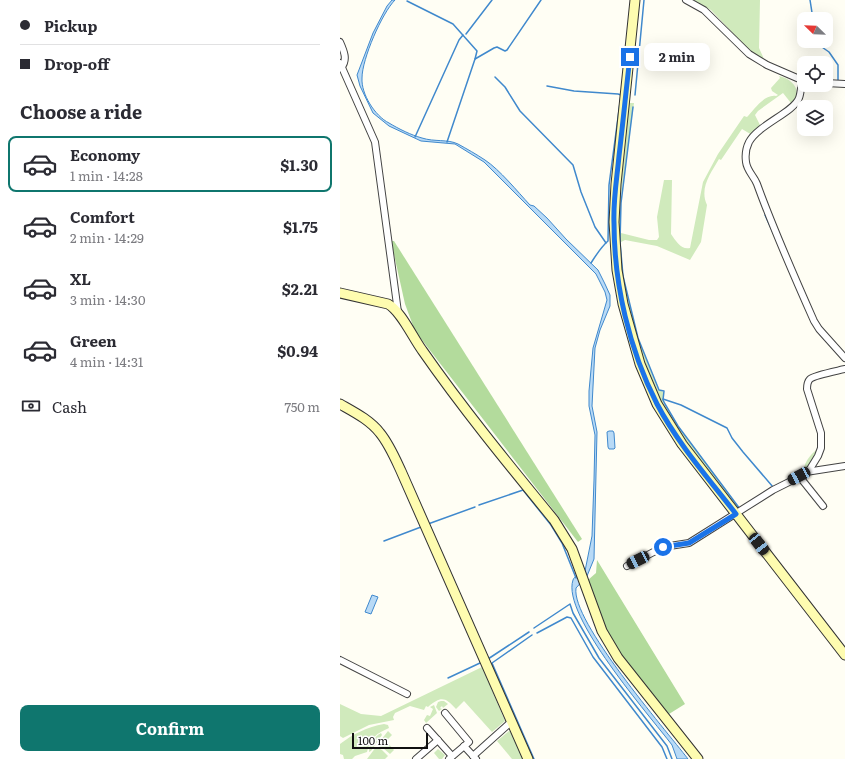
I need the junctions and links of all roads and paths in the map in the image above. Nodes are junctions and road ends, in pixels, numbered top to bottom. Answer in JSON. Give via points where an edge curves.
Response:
{"nodes":[{"id":1,"x":636,"y":0,"type":"edge"},
{"id":2,"x":686,"y":0,"type":"edge"},
{"id":3,"x":340,"y":42,"type":"edge"},
{"id":4,"x":341,"y":66,"type":"edge"},
{"id":5,"x":797,"y":77,"type":"edge"},
{"id":6,"x":833,"y":83,"type":"edge"},
{"id":7,"x":845,"y":84,"type":"edge"},
{"id":8,"x":800,"y":92,"type":"edge"},
{"id":9,"x":340,"y":293,"type":"edge"},
{"id":10,"x":398,"y":312,"type":"junction"},
{"id":11,"x":845,"y":358,"type":"edge"},
{"id":12,"x":845,"y":369,"type":"edge"},
{"id":13,"x":340,"y":404,"type":"edge"},
{"id":14,"x":845,"y":466,"type":"edge"},
{"id":15,"x":806,"y":472,"type":"junction"},
{"id":16,"x":799,"y":476,"type":"junction"},
{"id":17,"x":823,"y":506,"type":"dead end"},
{"id":18,"x":736,"y":514,"type":"junction"},
{"id":19,"x":627,"y":566,"type":"dead end"},
{"id":20,"x":845,"y":656,"type":"edge"},
{"id":21,"x":340,"y":660,"type":"edge"},
{"id":22,"x":407,"y":694,"type":"dead end"},
{"id":23,"x":445,"y":713,"type":"dead end"},
{"id":24,"x":511,"y":722,"type":"junction"},
{"id":25,"x":427,"y":728,"type":"dead end"},
{"id":26,"x":438,"y":740,"type":"junction"},
{"id":27,"x":464,"y":746,"type":"junction"},
{"id":28,"x":475,"y":757,"type":"edge"},
{"id":29,"x":451,"y":758,"type":"edge"},
{"id":30,"x":416,"y":759,"type":"edge"},
{"id":31,"x":528,"y":759,"type":"edge"},
{"id":32,"x":698,"y":759,"type":"edge"}],
"edges":[{"from":1,"to":18,"type":"street","via":[[614,222],[617,270],[623,304],[640,364],[657,404],[682,444]]},
{"from":2,"to":5,"type":"street","via":[[704,10],[749,54]]},
{"from":3,"to":4,"type":"street","via":[[345,59]]},
{"from":4,"to":10,"type":"street","via":[[374,142]]},
{"from":6,"to":7,"type":"street"},
{"from":8,"to":11,"type":"street","via":[[796,102],[753,136],[745,153],[746,163],[814,321]]},
{"from":9,"to":10,"type":"street","via":[[388,304]]},
{"from":10,"to":32,"type":"street","via":[[469,415],[554,520],[572,549],[602,631],[618,658]]},
{"from":12,"to":15,"type":"street","via":[[816,376],[807,384],[822,440],[815,463]]},
{"from":13,"to":24,"type":"street","via":[[366,420],[380,432],[389,446]]},
{"from":14,"to":15,"type":"street"},
{"from":15,"to":16,"type":"street"},
{"from":16,"to":17,"type":"street"},
{"from":16,"to":18,"type":"street"},
{"from":18,"to":19,"type":"street","via":[[689,543],[663,547]]},
{"from":18,"to":20,"type":"street"},
{"from":21,"to":22,"type":"street"},
{"from":23,"to":27,"type":"street","via":[[469,742]]},
{"from":24,"to":28,"type":"street"},
{"from":24,"to":31,"type":"street"},
{"from":25,"to":26,"type":"street"},
{"from":26,"to":29,"type":"street"},
{"from":26,"to":30,"type":"street"},
{"from":27,"to":28,"type":"street"},
{"from":27,"to":29,"type":"street"}]}
